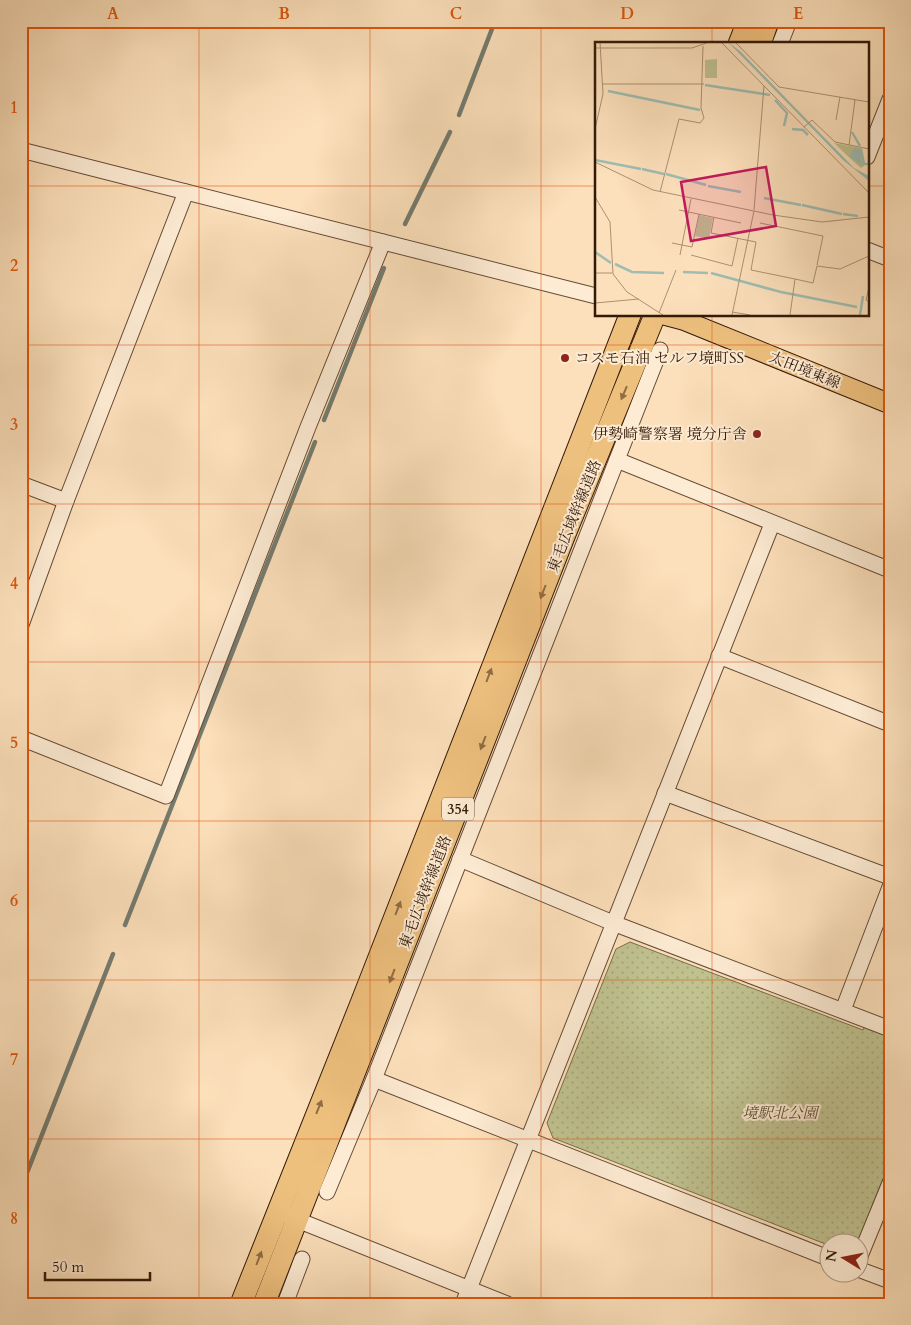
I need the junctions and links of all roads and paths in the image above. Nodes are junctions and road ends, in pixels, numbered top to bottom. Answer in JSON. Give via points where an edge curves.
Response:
{"nodes":[{"id":1,"x":789,"y":21,"type":"edge"},
{"id":2,"x":767,"y":30,"type":"edge"},
{"id":3,"x":743,"y":42,"type":"edge"},
{"id":4,"x":890,"y":98,"type":"edge"},
{"id":5,"x":21,"y":150,"type":"edge"},
{"id":6,"x":868,"y":154,"type":"edge"},
{"id":7,"x":186,"y":192,"type":"junction"},
{"id":8,"x":383,"y":242,"type":"junction"},
{"id":9,"x":868,"y":250,"type":"edge"},
{"id":10,"x":890,"y":259,"type":"edge"},
{"id":11,"x":595,"y":296,"type":"edge"},
{"id":12,"x":630,"y":316,"type":"edge"},
{"id":13,"x":655,"y":316,"type":"edge"},
{"id":14,"x":668,"y":316,"type":"edge"},
{"id":15,"x":660,"y":350,"type":"dead end"},
{"id":16,"x":890,"y":404,"type":"edge"},
{"id":17,"x":617,"y":460,"type":"junction"},
{"id":18,"x":21,"y":484,"type":"edge"},
{"id":19,"x":66,"y":501,"type":"junction"},
{"id":20,"x":772,"y":524,"type":"junction"},
{"id":21,"x":565,"y":534,"type":"junction"},
{"id":22,"x":890,"y":570,"type":"edge"},
{"id":23,"x":571,"y":577,"type":"junction"},
{"id":24,"x":21,"y":625,"type":"edge"},
{"id":25,"x":719,"y":656,"type":"junction"},
{"id":26,"x":890,"y":724,"type":"edge"},
{"id":27,"x":21,"y":738,"type":"edge"},
{"id":28,"x":665,"y":793,"type":"junction"},
{"id":29,"x":460,"y":859,"type":"junction"},
{"id":30,"x":890,"y":877,"type":"edge"},
{"id":31,"x":890,"y":887,"type":"edge"},
{"id":32,"x":614,"y":923,"type":"junction"},
{"id":33,"x":408,"y":990,"type":"junction"},
{"id":34,"x":380,"y":1004,"type":"junction"},
{"id":35,"x":843,"y":1010,"type":"junction"},
{"id":36,"x":890,"y":1029,"type":"edge"},
{"id":37,"x":374,"y":1079,"type":"junction"},
{"id":38,"x":528,"y":1140,"type":"junction"},
{"id":39,"x":890,"y":1183,"type":"edge"},
{"id":40,"x":327,"y":1192,"type":"dead end"},
{"id":41,"x":277,"y":1212,"type":"junction"},
{"id":42,"x":297,"y":1220,"type":"junction"},
{"id":43,"x":868,"y":1237,"type":"edge"},
{"id":44,"x":818,"y":1254,"type":"edge"},
{"id":45,"x":302,"y":1259,"type":"dead end"},
{"id":46,"x":868,"y":1273,"type":"edge"},
{"id":47,"x":890,"y":1281,"type":"edge"},
{"id":48,"x":469,"y":1289,"type":"junction"},
{"id":49,"x":241,"y":1304,"type":"edge"},
{"id":50,"x":264,"y":1304,"type":"edge"},
{"id":51,"x":285,"y":1304,"type":"edge"},
{"id":52,"x":463,"y":1304,"type":"edge"},
{"id":53,"x":507,"y":1304,"type":"edge"}],
"edges":[{"from":1,"to":2,"type":"street"},
{"from":2,"to":3,"type":"highway"},
{"from":4,"to":6,"type":"street"},
{"from":5,"to":7,"type":"street"},
{"from":7,"to":8,"type":"street"},
{"from":7,"to":19,"type":"street"},
{"from":8,"to":11,"type":"street"},
{"from":8,"to":27,"type":"street","via":[[166,796]]},
{"from":9,"to":10,"type":"street"},
{"from":41,"to":12,"type":"highway","name":"東毛広域幹線道路","number":"354","one_way":true},
{"from":13,"to":21,"type":"highway","name":"東毛広域幹線道路","number":"354","one_way":true},
{"from":14,"to":16,"type":"main road","name":"太田境東線"},
{"from":15,"to":17,"type":"street"},
{"from":17,"to":20,"type":"street"},
{"from":17,"to":23,"type":"street"},
{"from":18,"to":19,"type":"street"},
{"from":19,"to":24,"type":"street"},
{"from":20,"to":22,"type":"street"},
{"from":20,"to":25,"type":"street"},
{"from":21,"to":23,"type":"street"},
{"from":21,"to":34,"type":"highway","name":"東毛広域幹線道路","number":"354","one_way":true},
{"from":23,"to":29,"type":"street"},
{"from":25,"to":26,"type":"street"},
{"from":25,"to":28,"type":"street"},
{"from":28,"to":30,"type":"street"},
{"from":28,"to":32,"type":"street"},
{"from":29,"to":32,"type":"street"},
{"from":29,"to":33,"type":"street"},
{"from":31,"to":35,"type":"street"},
{"from":32,"to":35,"type":"street"},
{"from":32,"to":38,"type":"street"},
{"from":33,"to":34,"type":"street"},
{"from":33,"to":37,"type":"street"},
{"from":34,"to":42,"type":"highway","name":"東毛広域幹線道路","number":"354"},
{"from":35,"to":36,"type":"street"},
{"from":37,"to":38,"type":"street"},
{"from":37,"to":40,"type":"street"},
{"from":38,"to":44,"type":"street"},
{"from":38,"to":48,"type":"street"},
{"from":39,"to":43,"type":"street"},
{"from":41,"to":42,"type":"street"},
{"from":49,"to":41,"type":"highway","name":"東毛広域幹線道路","number":"354","one_way":true},
{"from":42,"to":48,"type":"street"},
{"from":42,"to":50,"type":"highway","name":"東毛広域幹線道路","number":"354"},
{"from":45,"to":51,"type":"street"},
{"from":46,"to":47,"type":"street"},
{"from":48,"to":52,"type":"street"},
{"from":48,"to":53,"type":"street"}]}
